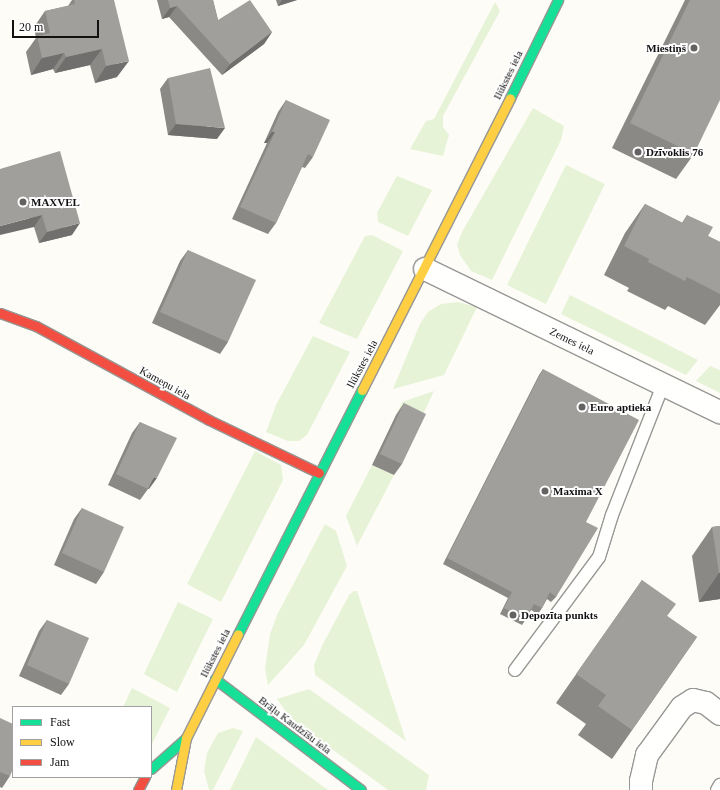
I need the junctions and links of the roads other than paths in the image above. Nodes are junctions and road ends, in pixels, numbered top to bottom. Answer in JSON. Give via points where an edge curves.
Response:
{"nodes":[{"id":1,"x":558,"y":0,"type":"edge"},
{"id":2,"x":426,"y":269,"type":"junction"},
{"id":3,"x":0,"y":313,"type":"edge"},
{"id":4,"x":663,"y":386,"type":"junction"},
{"id":5,"x":720,"y":412,"type":"edge"},
{"id":6,"x":319,"y":473,"type":"junction"},
{"id":7,"x":515,"y":670,"type":"dead end"},
{"id":8,"x":215,"y":679,"type":"junction"},
{"id":9,"x":720,"y":714,"type":"edge"},
{"id":10,"x":186,"y":738,"type":"junction"},
{"id":11,"x":152,"y":768,"type":"edge"},
{"id":12,"x":190,"y":768,"type":"dead end"},
{"id":13,"x":144,"y":778,"type":"edge"},
{"id":14,"x":720,"y":785,"type":"edge"},
{"id":15,"x":138,"y":790,"type":"edge"},
{"id":16,"x":176,"y":790,"type":"edge"},
{"id":17,"x":361,"y":790,"type":"edge"},
{"id":18,"x":641,"y":790,"type":"edge"},
{"id":19,"x":717,"y":790,"type":"edge"}],
"edges":[{"from":1,"to":2,"type":"street","name":"Ilūkstes iela"},
{"from":2,"to":4,"type":"street","name":"Zemes iela"},
{"from":2,"to":6,"type":"street","name":"Ilūkstes iela"},
{"from":3,"to":6,"type":"street","name":"Kameņu iela","via":[[36,326],[209,420]]},
{"from":4,"to":5,"type":"street","name":"Zemes iela"},
{"from":4,"to":7,"type":"lane","via":[[612,515],[599,558]]},
{"from":6,"to":8,"type":"street","name":"Ilūkstes iela"},
{"from":8,"to":10,"type":"street","name":"Ilūkstes iela"},
{"from":8,"to":17,"type":"street","name":"Brāļu Kaudzīšu iela"},
{"from":9,"to":18,"type":"street","via":[[706,704],[693,700],[682,707],[647,755]]},
{"from":10,"to":11,"type":"street","name":"Ilūkstes iela"},
{"from":10,"to":12,"type":"street"},
{"from":10,"to":16,"type":"street","name":"Ilūkstes iela"},
{"from":13,"to":15,"type":"street"},
{"from":14,"to":19,"type":"lane"}]}
